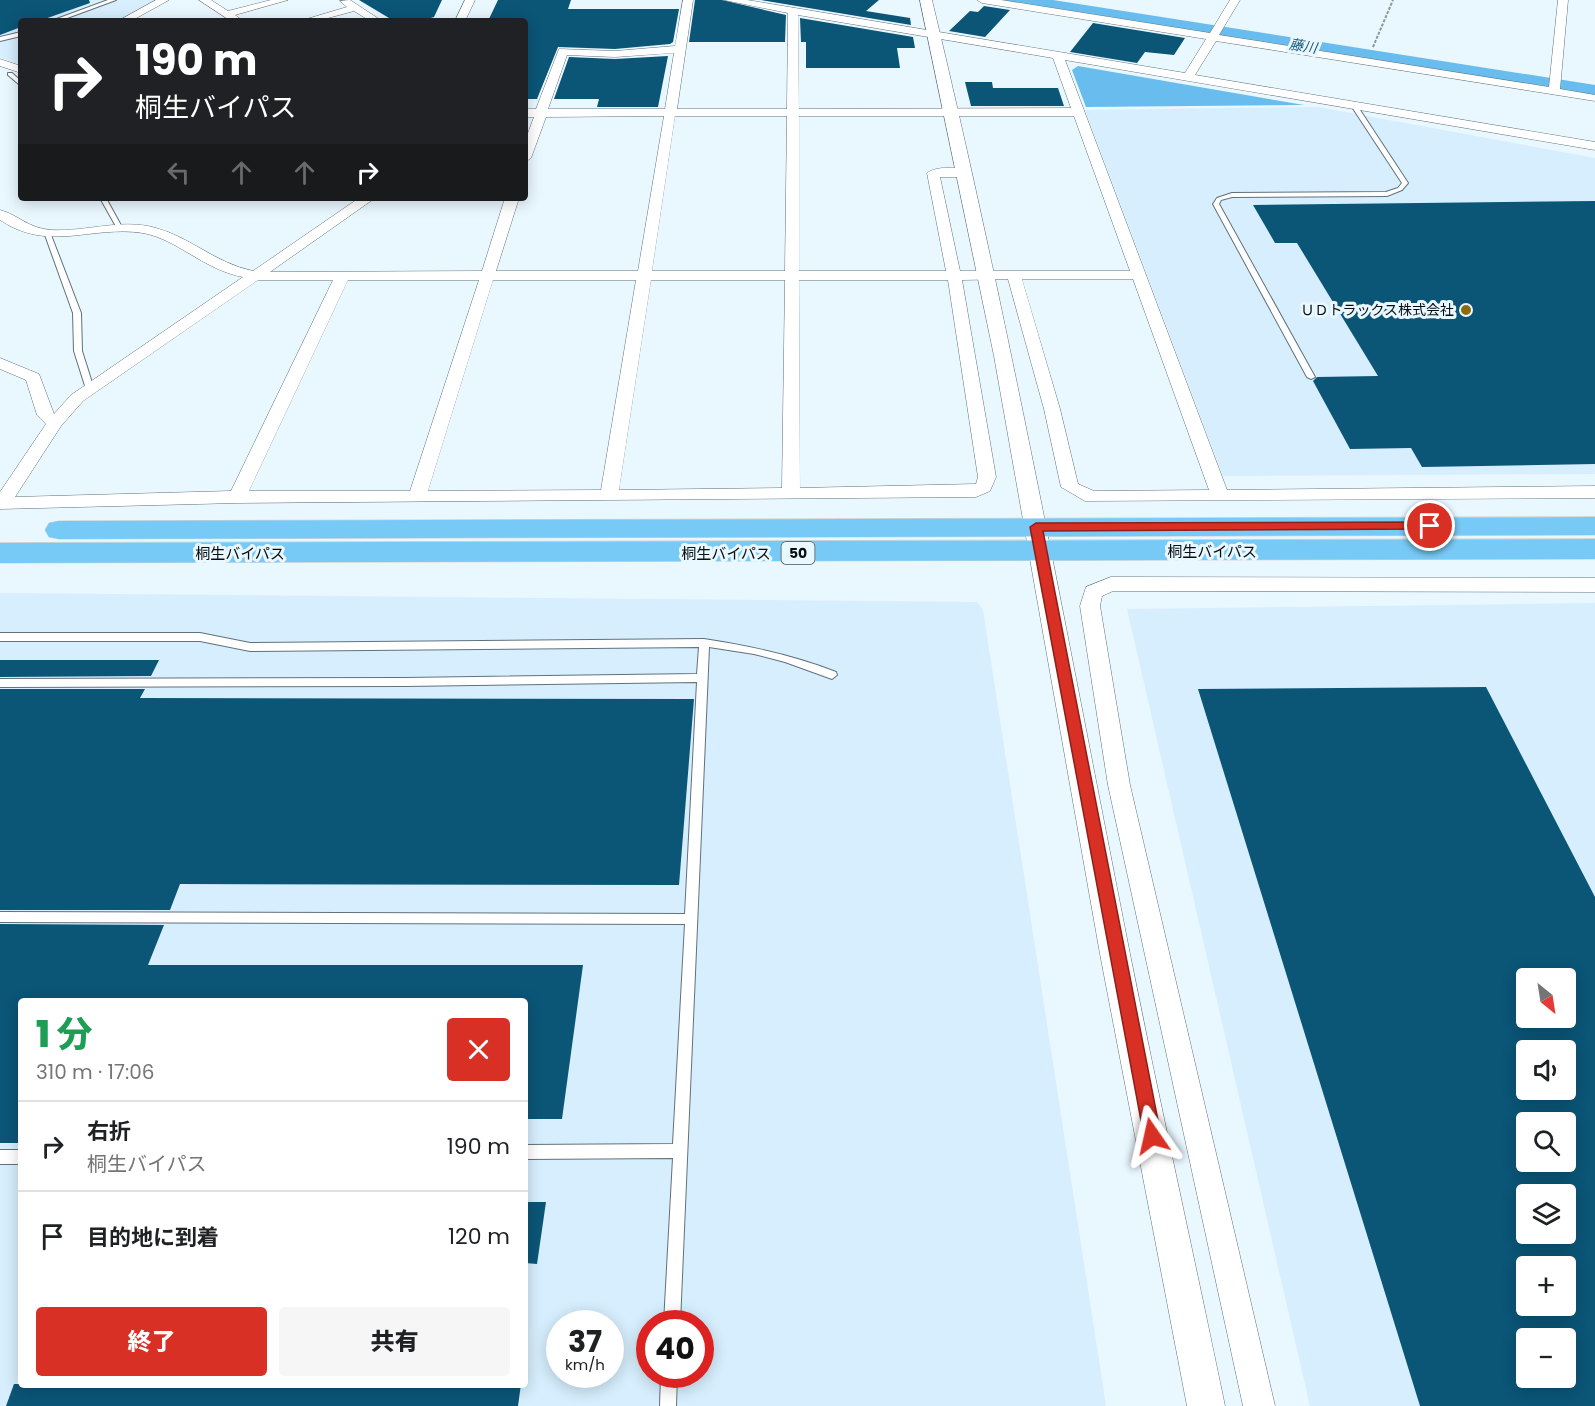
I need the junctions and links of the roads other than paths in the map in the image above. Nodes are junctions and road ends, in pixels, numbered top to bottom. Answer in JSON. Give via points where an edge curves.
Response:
{"nodes":[{"id":1,"x":113,"y":0,"type":"edge"},
{"id":2,"x":164,"y":0,"type":"edge"},
{"id":3,"x":204,"y":0,"type":"edge"},
{"id":4,"x":283,"y":0,"type":"edge"},
{"id":5,"x":342,"y":0,"type":"edge"},
{"id":6,"x":470,"y":0,"type":"edge"},
{"id":7,"x":688,"y":0,"type":"edge"},
{"id":8,"x":729,"y":0,"type":"edge"},
{"id":9,"x":926,"y":0,"type":"edge"},
{"id":10,"x":982,"y":0,"type":"edge"},
{"id":11,"x":1235,"y":0,"type":"edge"},
{"id":12,"x":1563,"y":0,"type":"edge"},
{"id":13,"x":355,"y":8,"type":"junction"},
{"id":14,"x":793,"y":11,"type":"junction"},
{"id":15,"x":227,"y":14,"type":"junction"},
{"id":16,"x":62,"y":18,"type":"edge"},
{"id":17,"x":129,"y":18,"type":"edge"},
{"id":18,"x":233,"y":18,"type":"edge"},
{"id":19,"x":317,"y":18,"type":"edge"},
{"id":20,"x":372,"y":18,"type":"edge"},
{"id":21,"x":461,"y":18,"type":"edge"},
{"id":22,"x":18,"y":35,"type":"edge"},
{"id":23,"x":934,"y":35,"type":"junction"},
{"id":24,"x":1213,"y":37,"type":"junction"},
{"id":25,"x":0,"y":39,"type":"edge"},
{"id":26,"x":680,"y":49,"type":"junction"},
{"id":27,"x":1058,"y":57,"type":"junction"},
{"id":28,"x":0,"y":62,"type":"edge"},
{"id":29,"x":13,"y":73,"type":"edge"},
{"id":30,"x":1186,"y":79,"type":"junction"},
{"id":31,"x":1554,"y":91,"type":"junction"},
{"id":32,"x":1592,"y":100,"type":"edge"},
{"id":33,"x":1355,"y":107,"type":"junction"},
{"id":34,"x":953,"y":112,"type":"junction"},
{"id":35,"x":1078,"y":112,"type":"junction"},
{"id":36,"x":528,"y":113,"type":"edge"},
{"id":37,"x":540,"y":113,"type":"junction"},
{"id":38,"x":670,"y":113,"type":"junction"},
{"id":39,"x":792,"y":113,"type":"junction"},
{"id":40,"x":1595,"y":146,"type":"edge"},
{"id":41,"x":528,"y":149,"type":"edge"},
{"id":42,"x":964,"y":173,"type":"junction"},
{"id":43,"x":105,"y":201,"type":"edge"},
{"id":44,"x":364,"y":201,"type":"edge"},
{"id":45,"x":511,"y":201,"type":"edge"},
{"id":46,"x":0,"y":214,"type":"edge"},
{"id":47,"x":120,"y":229,"type":"junction"},
{"id":48,"x":48,"y":235,"type":"junction"},
{"id":49,"x":646,"y":275,"type":"junction"},
{"id":50,"x":794,"y":275,"type":"junction"},
{"id":51,"x":954,"y":275,"type":"junction"},
{"id":52,"x":986,"y":275,"type":"junction"},
{"id":53,"x":1014,"y":275,"type":"junction"},
{"id":54,"x":1139,"y":275,"type":"junction"},
{"id":55,"x":258,"y":276,"type":"junction"},
{"id":56,"x":342,"y":276,"type":"junction"},
{"id":57,"x":486,"y":276,"type":"junction"},
{"id":58,"x":0,"y":363,"type":"edge"},
{"id":59,"x":1311,"y":377,"type":"dead end"},
{"id":60,"x":90,"y":389,"type":"junction"},
{"id":61,"x":55,"y":423,"type":"junction"},
{"id":62,"x":1595,"y":492,"type":"edge"},
{"id":63,"x":791,"y":494,"type":"junction"},
{"id":64,"x":1221,"y":495,"type":"junction"},
{"id":65,"x":609,"y":496,"type":"junction"},
{"id":66,"x":237,"y":497,"type":"junction"},
{"id":67,"x":417,"y":497,"type":"junction"},
{"id":68,"x":0,"y":512,"type":"edge"},
{"id":69,"x":1595,"y":526,"type":"edge"},
{"id":70,"x":1039,"y":540,"type":"junction"},
{"id":71,"x":1595,"y":549,"type":"edge"},
{"id":72,"x":0,"y":553,"type":"edge"},
{"id":73,"x":1595,"y":585,"type":"edge"},
{"id":74,"x":0,"y":637,"type":"edge"},
{"id":75,"x":704,"y":643,"type":"junction"},
{"id":76,"x":832,"y":675,"type":"dead end"},
{"id":77,"x":702,"y":678,"type":"junction"},
{"id":78,"x":0,"y":683,"type":"edge"},
{"id":79,"x":0,"y":917,"type":"edge"},
{"id":80,"x":691,"y":918,"type":"junction"},
{"id":81,"x":680,"y":1151,"type":"junction"},
{"id":82,"x":528,"y":1152,"type":"edge"},
{"id":83,"x":0,"y":1157,"type":"edge"},
{"id":84,"x":18,"y":1157,"type":"edge"},
{"id":85,"x":673,"y":1310,"type":"edge"},
{"id":86,"x":669,"y":1388,"type":"edge"},
{"id":87,"x":668,"y":1406,"type":"edge"},
{"id":88,"x":1206,"y":1406,"type":"edge"},
{"id":89,"x":1259,"y":1406,"type":"edge"}],
"edges":[{"from":1,"to":16,"type":"lane"},
{"from":2,"to":17,"type":"street"},
{"from":3,"to":15,"type":"street"},
{"from":4,"to":15,"type":"street"},
{"from":5,"to":13,"type":"street"},
{"from":6,"to":21,"type":"street"},
{"from":7,"to":26,"type":"street"},
{"from":8,"to":14,"type":"street"},
{"from":9,"to":23,"type":"street"},
{"from":10,"to":24,"type":"street"},
{"from":11,"to":24,"type":"street"},
{"from":12,"to":31,"type":"street"},
{"from":13,"to":19,"type":"street"},
{"from":13,"to":20,"type":"street"},
{"from":14,"to":23,"type":"street"},
{"from":14,"to":39,"type":"street"},
{"from":15,"to":18,"type":"street"},
{"from":22,"to":25,"type":"lane"},
{"from":23,"to":27,"type":"street"},
{"from":23,"to":34,"type":"street"},
{"from":24,"to":30,"type":"street"},
{"from":24,"to":31,"type":"street"},
{"from":26,"to":37,"type":"street","via":[[615,54],[562,51]]},
{"from":26,"to":38,"type":"street"},
{"from":27,"to":30,"type":"street"},
{"from":27,"to":35,"type":"street"},
{"from":28,"to":29,"type":"street"},
{"from":30,"to":33,"type":"street"},
{"from":31,"to":32,"type":"street"},
{"from":33,"to":40,"type":"street"},
{"from":33,"to":59,"type":"lane","via":[[1405,183],[1400,189],[1387,194],[1232,195],[1218,199],[1216,204]]},
{"from":34,"to":35,"type":"street"},
{"from":34,"to":39,"type":"street"},
{"from":34,"to":42,"type":"street"},
{"from":35,"to":54,"type":"street"},
{"from":36,"to":37,"type":"street"},
{"from":37,"to":38,"type":"street"},
{"from":37,"to":41,"type":"street"},
{"from":38,"to":39,"type":"street"},
{"from":38,"to":49,"type":"street"},
{"from":39,"to":50,"type":"street"},
{"from":42,"to":51,"type":"street","via":[[933,173]]},
{"from":42,"to":52,"type":"street"},
{"from":43,"to":47,"type":"lane"},
{"from":44,"to":55,"type":"street"},
{"from":45,"to":57,"type":"street"},
{"from":46,"to":48,"type":"street","via":[[30,233]]},
{"from":47,"to":48,"type":"street"},
{"from":47,"to":55,"type":"street","via":[[143,229],[223,268]]},
{"from":48,"to":60,"type":"lane","via":[[77,313],[78,351]]},
{"from":49,"to":50,"type":"street"},
{"from":49,"to":57,"type":"street"},
{"from":49,"to":65,"type":"street"},
{"from":50,"to":51,"type":"street"},
{"from":50,"to":63,"type":"street"},
{"from":51,"to":52,"type":"street"},
{"from":51,"to":63,"type":"street","via":[[987,477],[984,487],[965,492]]},
{"from":52,"to":53,"type":"street"},
{"from":52,"to":70,"type":"street"},
{"from":53,"to":54,"type":"street"},
{"from":53,"to":64,"type":"street","via":[[1070,487],[1091,497]]},
{"from":54,"to":64,"type":"street"},
{"from":55,"to":56,"type":"street"},
{"from":55,"to":60,"type":"street"},
{"from":56,"to":57,"type":"street"},
{"from":56,"to":66,"type":"street"},
{"from":57,"to":67,"type":"street"},
{"from":58,"to":61,"type":"street","via":[[33,377],[45,415]]},
{"from":60,"to":61,"type":"street"},
{"from":61,"to":68,"type":"street"},
{"from":62,"to":64,"type":"street"},
{"from":63,"to":65,"type":"street"},
{"from":65,"to":67,"type":"street"},
{"from":66,"to":67,"type":"street"},
{"from":66,"to":68,"type":"street"},
{"from":68,"to":70,"type":"highway","name":"桐生バイパス","number":"50"},
{"from":69,"to":70,"type":"highway","name":"桐生バイパス","number":"50"},
{"from":70,"to":71,"type":"highway","name":"桐生バイパス","number":"50"},
{"from":70,"to":72,"type":"highway","name":"桐生バイパス","number":"50"},
{"from":70,"to":88,"type":"street","via":[[1116,956]]},
{"from":73,"to":89,"type":"street","via":[[1111,584],[1093,592],[1090,606],[1119,785]]},
{"from":74,"to":75,"type":"lane","via":[[200,637],[250,647]]},
{"from":75,"to":76,"type":"lane","via":[[765,651]]},
{"from":75,"to":77,"type":"lane"},
{"from":77,"to":78,"type":"lane"},
{"from":77,"to":80,"type":"lane"},
{"from":79,"to":80,"type":"lane"},
{"from":80,"to":81,"type":"lane"},
{"from":81,"to":82,"type":"lane"},
{"from":81,"to":85,"type":"lane"},
{"from":83,"to":84,"type":"lane"},
{"from":86,"to":87,"type":"lane"}]}
